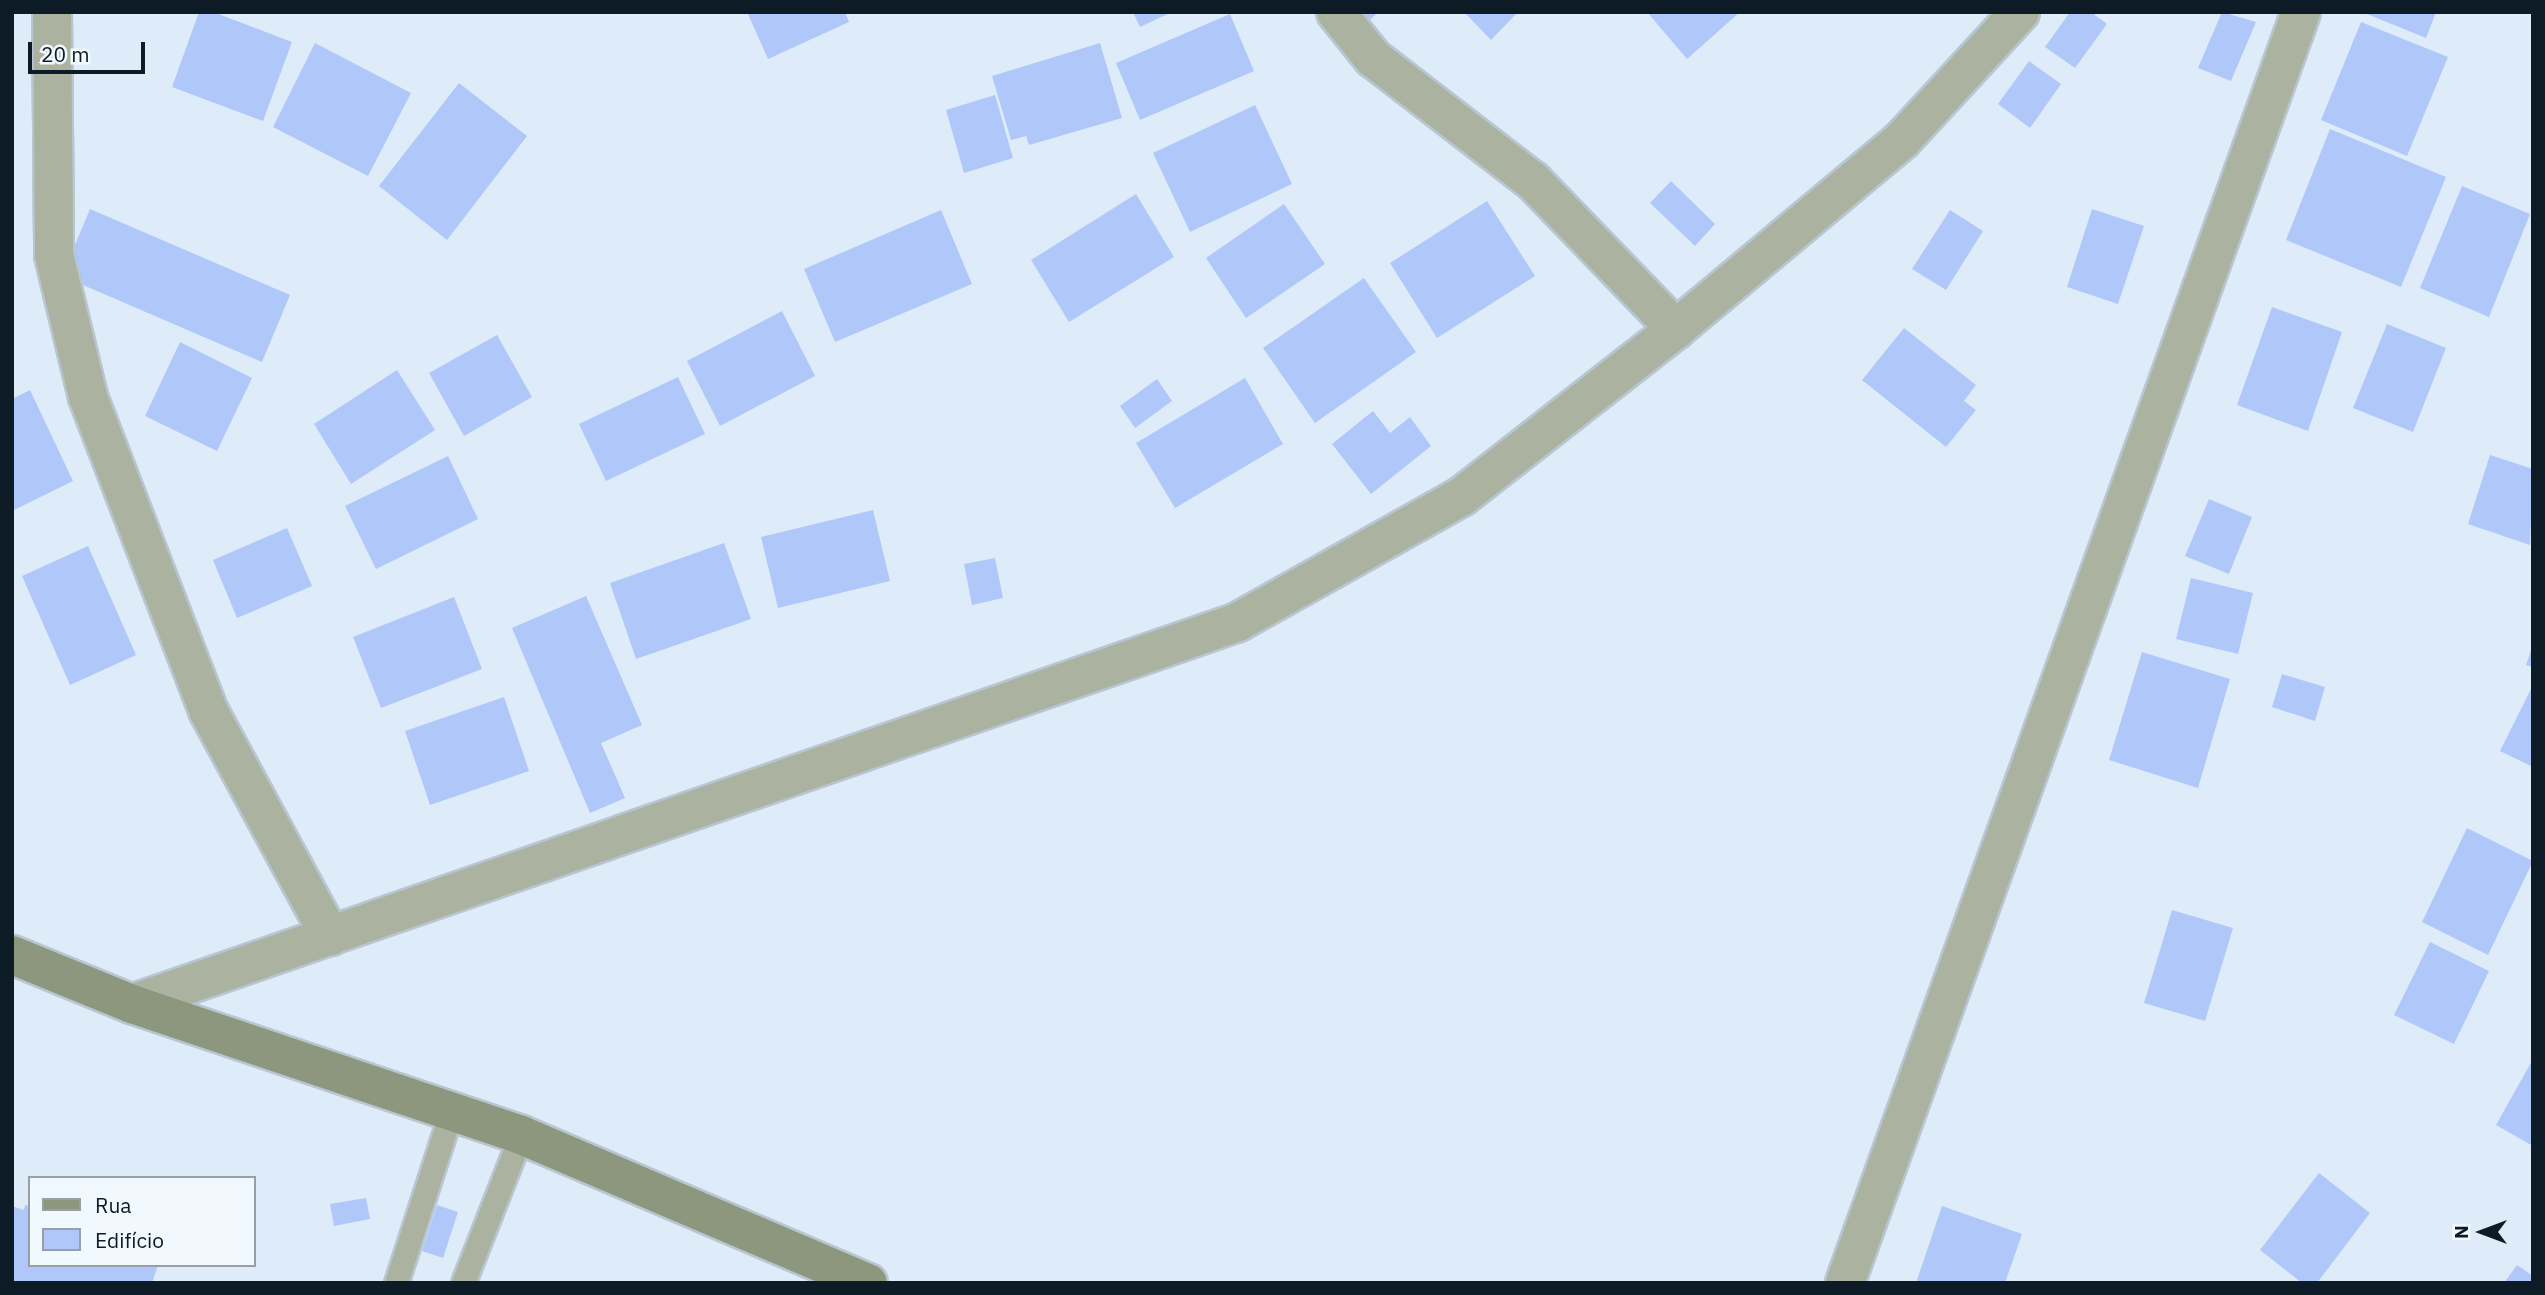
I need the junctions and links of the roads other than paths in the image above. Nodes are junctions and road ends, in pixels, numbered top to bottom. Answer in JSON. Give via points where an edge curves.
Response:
{"nodes":[{"id":1,"x":52,"y":12,"type":"edge"},
{"id":2,"x":1336,"y":12,"type":"edge"},
{"id":3,"x":2020,"y":12,"type":"edge"},
{"id":4,"x":2301,"y":12,"type":"edge"},
{"id":5,"x":1675,"y":330,"type":"junction"},
{"id":6,"x":330,"y":936,"type":"junction"},
{"id":7,"x":12,"y":955,"type":"edge"},
{"id":8,"x":132,"y":1004,"type":"junction"},
{"id":9,"x":452,"y":1110,"type":"junction"},
{"id":10,"x":521,"y":1135,"type":"junction"},
{"id":11,"x":396,"y":1283,"type":"edge"},
{"id":12,"x":463,"y":1283,"type":"edge"},
{"id":13,"x":868,"y":1283,"type":"edge"},
{"id":14,"x":1845,"y":1283,"type":"edge"}],
"edges":[{"from":1,"to":6,"type":"street","via":[[54,255],[88,397],[209,712]]},
{"from":2,"to":5,"type":"street","via":[[1373,58],[1533,181]]},
{"from":3,"to":5,"type":"street","via":[[1902,140]]},
{"from":4,"to":14,"type":"street"},
{"from":5,"to":6,"type":"street","via":[[1461,497],[1238,622]]},
{"from":6,"to":8,"type":"street"},
{"from":7,"to":8,"type":"street"},
{"from":8,"to":9,"type":"street"},
{"from":9,"to":10,"type":"street"},
{"from":9,"to":11,"type":"lane"},
{"from":10,"to":12,"type":"lane"},
{"from":10,"to":13,"type":"street"}]}
